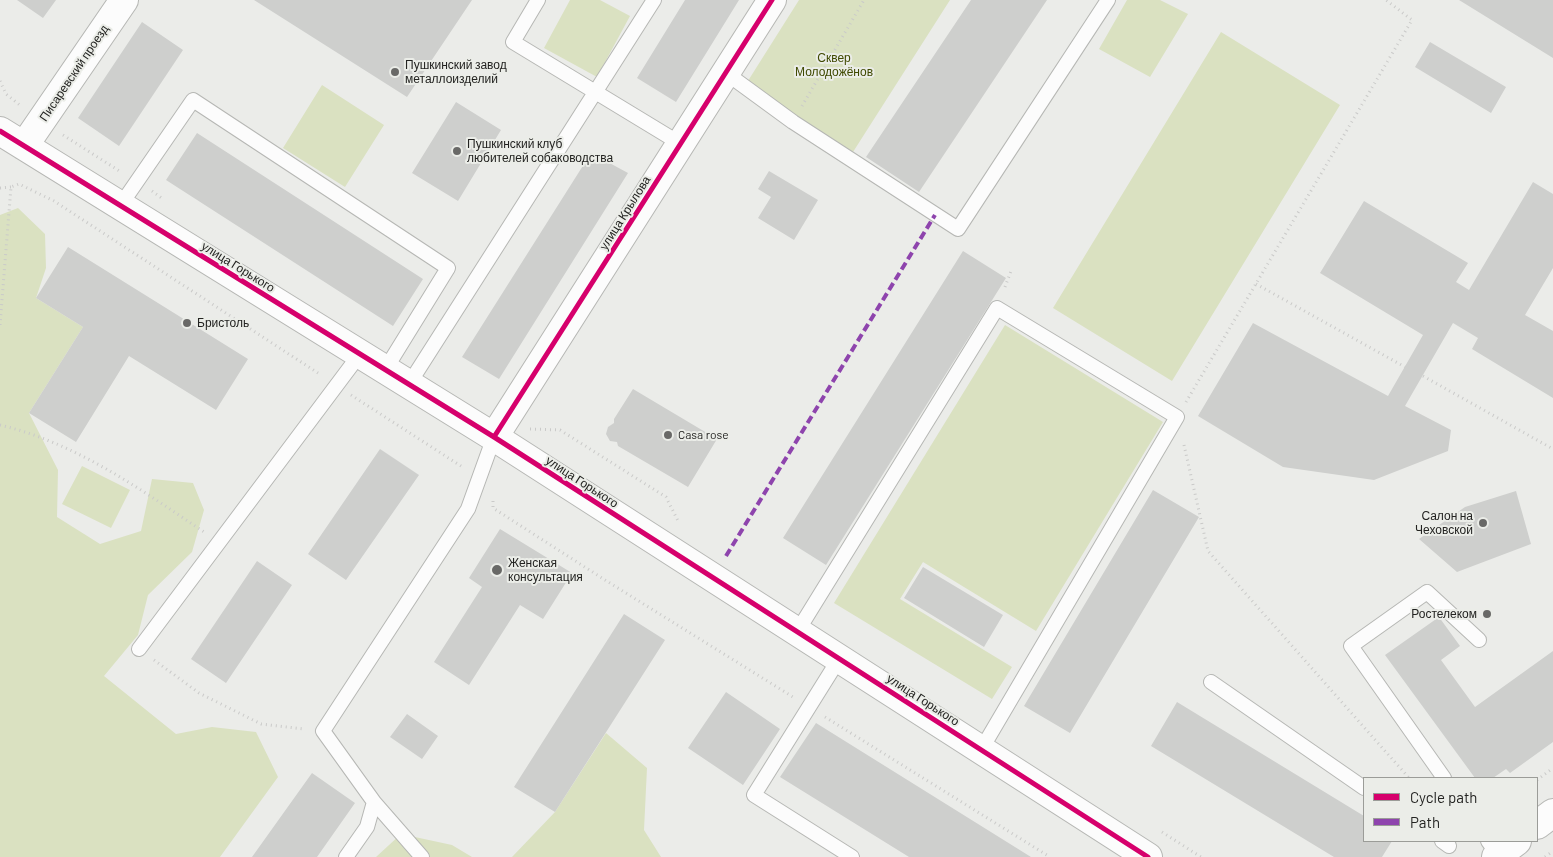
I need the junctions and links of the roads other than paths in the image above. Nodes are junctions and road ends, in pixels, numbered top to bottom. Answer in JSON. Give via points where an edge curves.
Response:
{"nodes":[{"id":1,"x":124,"y":0,"type":"edge"},
{"id":2,"x":538,"y":0,"type":"edge"},
{"id":3,"x":654,"y":0,"type":"edge"},
{"id":4,"x":772,"y":0,"type":"edge"},
{"id":5,"x":1108,"y":0,"type":"edge"},
{"id":6,"x":726,"y":73,"type":"junction"},
{"id":7,"x":595,"y":91,"type":"junction"},
{"id":8,"x":0,"y":131,"type":"edge"},
{"id":9,"x":681,"y":144,"type":"junction"},
{"id":10,"x":24,"y":146,"type":"junction"},
{"id":11,"x":120,"y":206,"type":"junction"},
{"id":12,"x":360,"y":354,"type":"junction"},
{"id":13,"x":386,"y":370,"type":"junction"},
{"id":14,"x":409,"y":384,"type":"junction"},
{"id":15,"x":494,"y":437,"type":"junction"},
{"id":16,"x":797,"y":632,"type":"junction"},
{"id":17,"x":1479,"y":640,"type":"dead end"},
{"id":18,"x":140,"y":649,"type":"road end"},
{"id":19,"x":839,"y":659,"type":"junction"},
{"id":20,"x":1210,"y":682,"type":"dead end"},
{"id":21,"x":981,"y":750,"type":"junction"},
{"id":22,"x":1443,"y":777,"type":"edge"},
{"id":23,"x":1363,"y":787,"type":"edge"},
{"id":24,"x":374,"y":802,"type":"junction"},
{"id":25,"x":346,"y":857,"type":"edge"},
{"id":26,"x":422,"y":857,"type":"edge"},
{"id":27,"x":852,"y":857,"type":"edge"},
{"id":28,"x":1148,"y":857,"type":"edge"}],
"edges":[{"from":1,"to":10,"type":"street","name":"Писаревский проезд"},
{"from":2,"to":7,"type":"lane","via":[[513,42]]},
{"from":3,"to":7,"type":"lane"},
{"from":4,"to":6,"type":"street","name":"улица Крылова"},
{"from":5,"to":6,"type":"lane","via":[[958,230],[793,122]]},
{"from":6,"to":9,"type":"street","name":"улица Крылова"},
{"from":7,"to":9,"type":"lane"},
{"from":7,"to":14,"type":"lane"},
{"from":8,"to":10,"type":"street","name":"улица Горького"},
{"from":9,"to":15,"type":"street","name":"улица Крылова"},
{"from":10,"to":11,"type":"street","name":"улица Горького"},
{"from":11,"to":12,"type":"street","name":"улица Горького"},
{"from":11,"to":13,"type":"lane","via":[[193,100],[448,268]]},
{"from":12,"to":13,"type":"street","name":"улица Горького"},
{"from":12,"to":18,"type":"lane"},
{"from":13,"to":14,"type":"street","name":"улица Горького"},
{"from":14,"to":15,"type":"street","name":"улица Горького"},
{"from":15,"to":16,"type":"street","name":"улица Горького"},
{"from":15,"to":24,"type":"lane","via":[[468,509],[323,731]]},
{"from":16,"to":19,"type":"street","name":"улица Горького"},
{"from":16,"to":21,"type":"lane","via":[[997,308],[1177,417]]},
{"from":17,"to":22,"type":"lane","via":[[1427,592],[1351,646]]},
{"from":19,"to":21,"type":"street","name":"улица Горького"},
{"from":19,"to":27,"type":"lane","via":[[754,795]]},
{"from":20,"to":23,"type":"lane"},
{"from":21,"to":28,"type":"street","name":"улица Горького"},
{"from":24,"to":25,"type":"lane","via":[[366,827]]},
{"from":24,"to":26,"type":"lane"}]}
